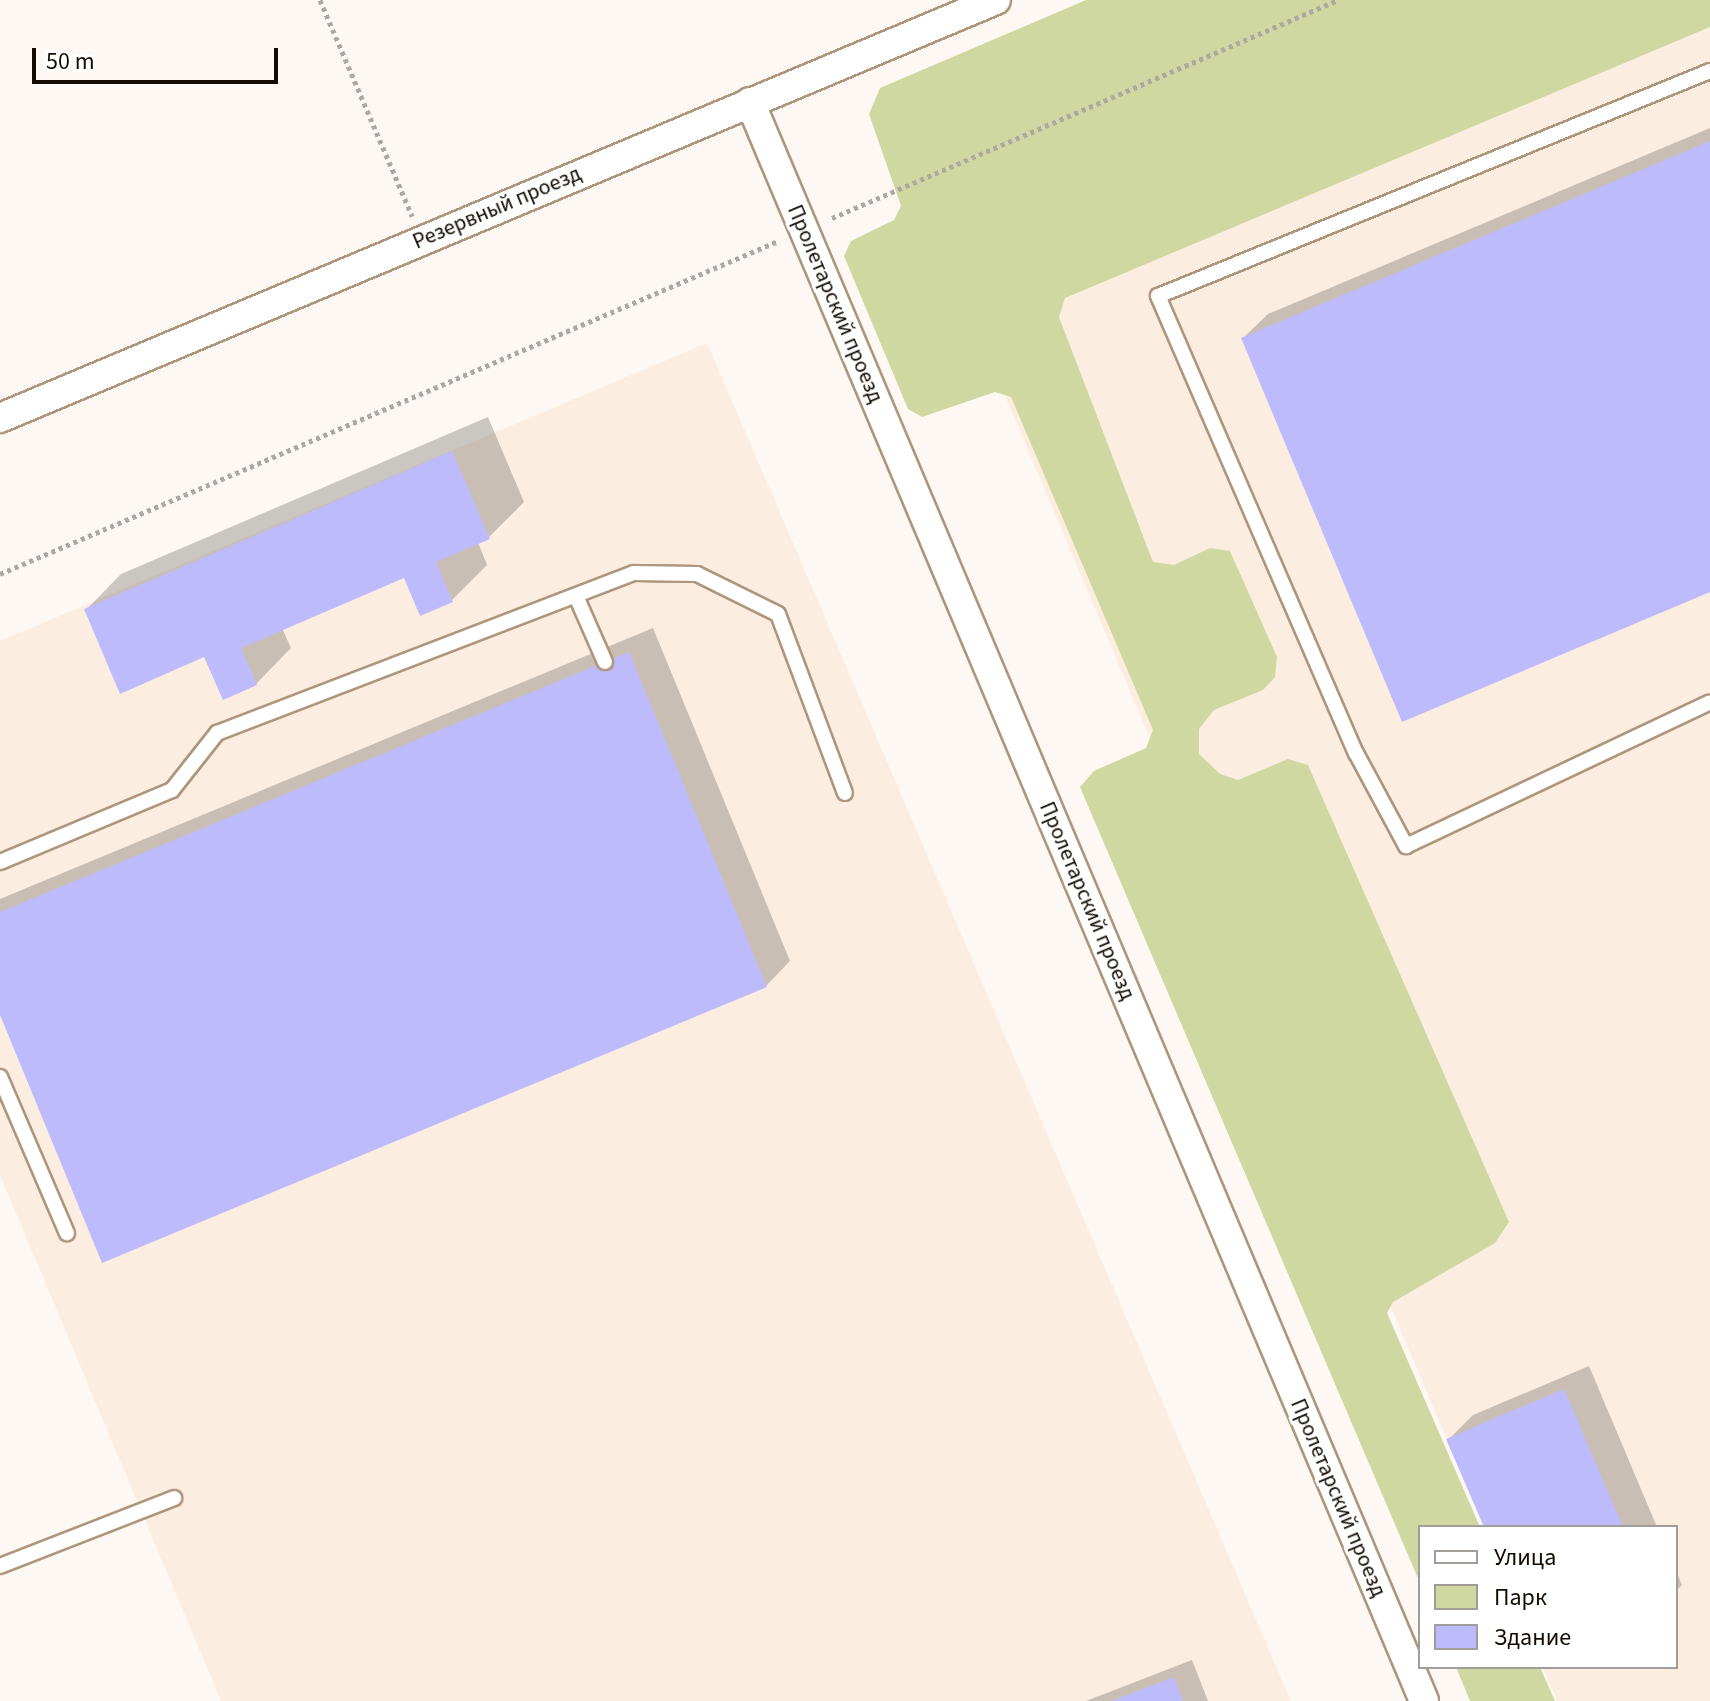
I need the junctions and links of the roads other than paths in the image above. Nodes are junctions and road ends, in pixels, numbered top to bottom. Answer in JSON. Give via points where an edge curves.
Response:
{"nodes":[{"id":1,"x":996,"y":0,"type":"edge"},
{"id":2,"x":1710,"y":71,"type":"edge"},
{"id":3,"x":750,"y":102,"type":"junction"},
{"id":4,"x":0,"y":418,"type":"edge"},
{"id":5,"x":576,"y":596,"type":"junction"},
{"id":6,"x":605,"y":662,"type":"dead end"},
{"id":7,"x":1710,"y":702,"type":"edge"},
{"id":8,"x":845,"y":793,"type":"dead end"},
{"id":9,"x":0,"y":862,"type":"edge"},
{"id":10,"x":0,"y":1077,"type":"edge"},
{"id":11,"x":67,"y":1233,"type":"dead end"},
{"id":12,"x":174,"y":1498,"type":"dead end"},
{"id":13,"x":0,"y":1566,"type":"edge"},
{"id":14,"x":1424,"y":1701,"type":"edge"}],
"edges":[{"from":1,"to":3,"type":"street","name":"Резервный проезд"},
{"from":2,"to":7,"type":"lane","via":[[1158,296],[1356,753],[1406,846]]},
{"from":3,"to":4,"type":"street","name":"Резервный проезд"},
{"from":3,"to":14,"type":"street","name":"Пролетарский проезд"},
{"from":5,"to":6,"type":"lane"},
{"from":5,"to":8,"type":"lane","via":[[634,573],[697,574],[778,614]]},
{"from":5,"to":9,"type":"lane","via":[[217,733],[172,790]]},
{"from":10,"to":11,"type":"lane"},
{"from":12,"to":13,"type":"lane"}]}
